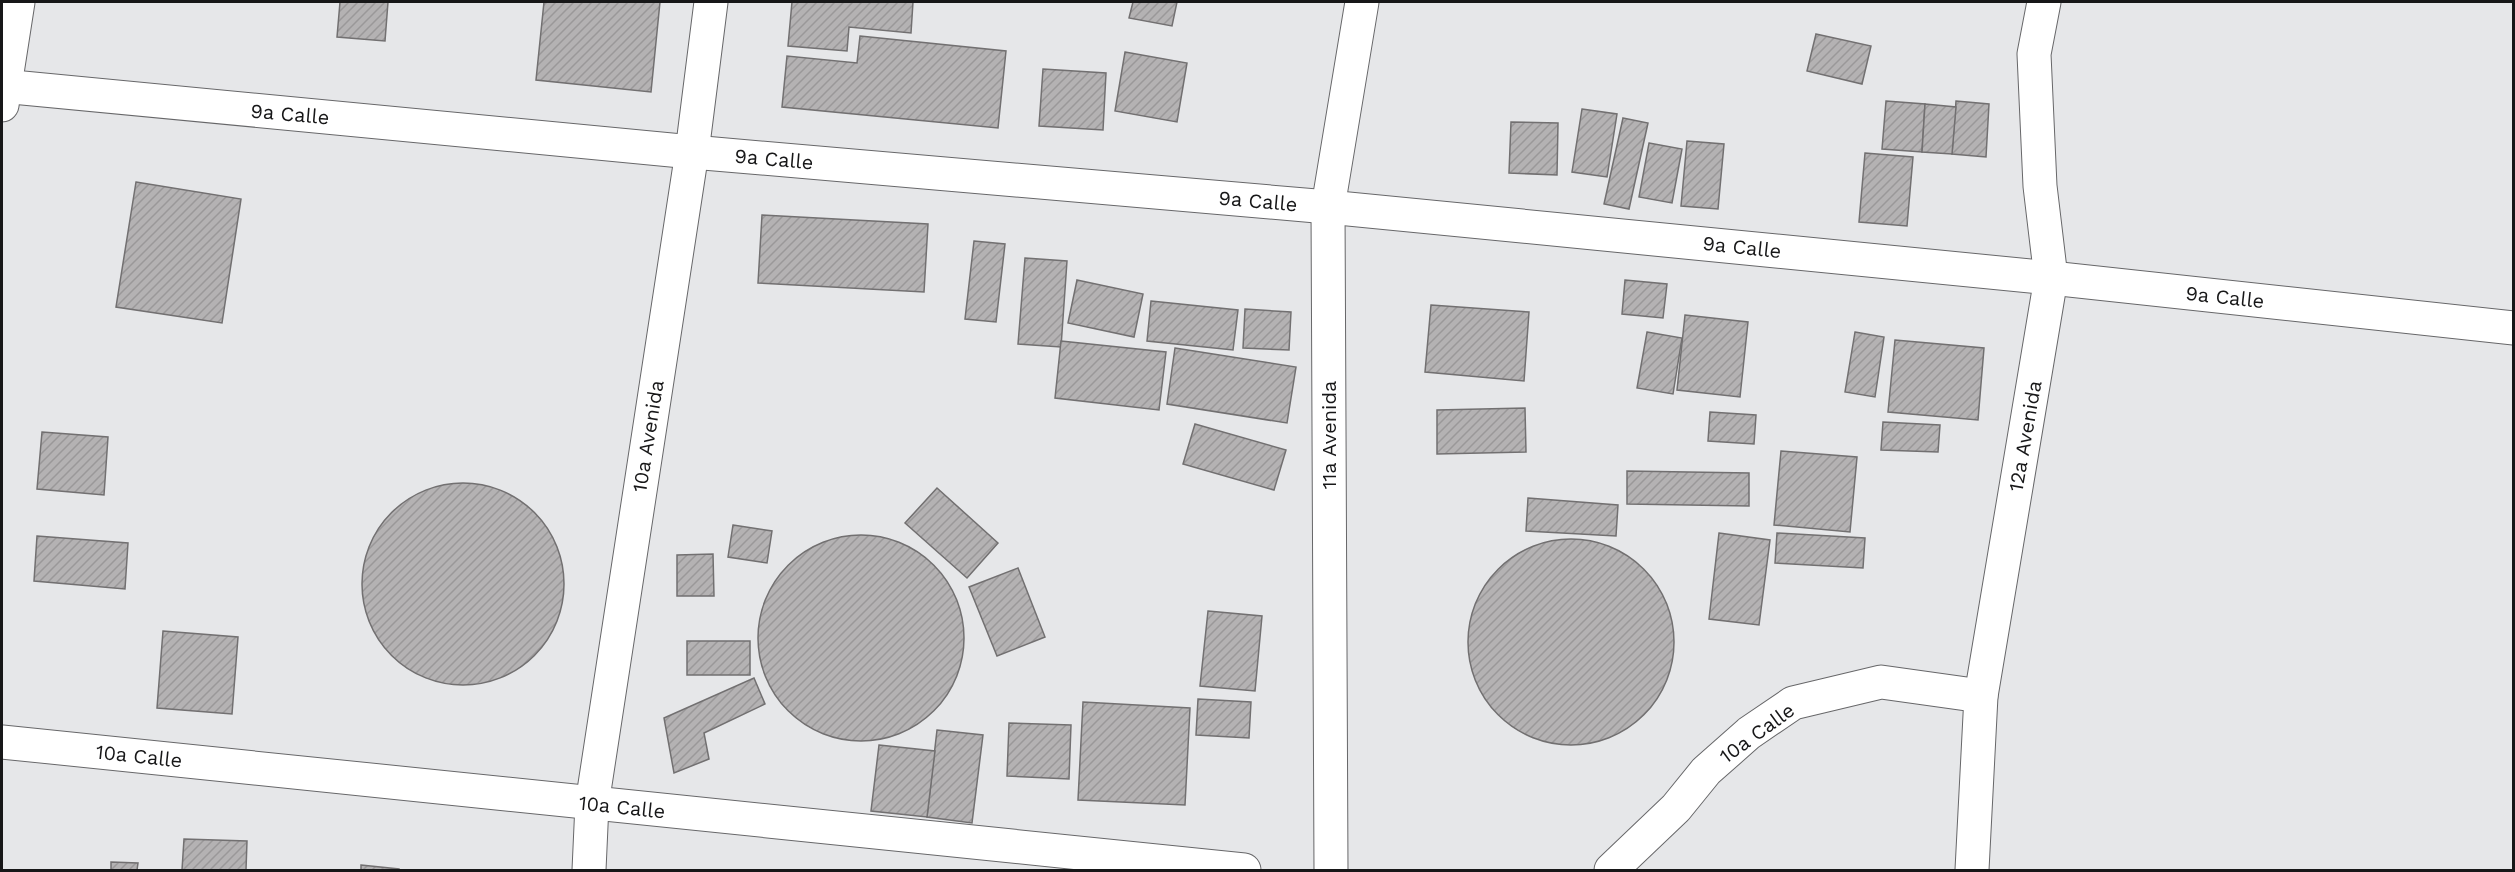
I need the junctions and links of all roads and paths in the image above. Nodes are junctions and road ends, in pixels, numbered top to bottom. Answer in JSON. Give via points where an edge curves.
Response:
{"nodes":[{"id":1,"x":18,"y":2,"type":"edge"},
{"id":2,"x":711,"y":2,"type":"edge"},
{"id":3,"x":1362,"y":2,"type":"edge"},
{"id":4,"x":2044,"y":2,"type":"edge"},
{"id":5,"x":2,"y":93,"type":"edge"},
{"id":6,"x":692,"y":152,"type":"junction"},
{"id":7,"x":1328,"y":207,"type":"junction"},
{"id":8,"x":2051,"y":278,"type":"junction"},
{"id":9,"x":2514,"y":328,"type":"edge"},
{"id":10,"x":1981,"y":696,"type":"junction"},
{"id":11,"x":2,"y":742,"type":"edge"},
{"id":12,"x":592,"y":804,"type":"junction"},
{"id":13,"x":589,"y":870,"type":"edge"},
{"id":14,"x":1244,"y":870,"type":"edge"},
{"id":15,"x":1331,"y":870,"type":"edge"},
{"id":16,"x":1611,"y":870,"type":"edge"},
{"id":17,"x":1972,"y":870,"type":"edge"}],
"edges":[{"from":1,"to":5,"type":"street"},
{"from":2,"to":6,"type":"street","name":"10a Avenida"},
{"from":3,"to":7,"type":"street","name":"11a Avenida"},
{"from":4,"to":8,"type":"street","name":"12a Avenida","via":[[2034,54],[2040,186]]},
{"from":5,"to":6,"type":"street","name":"9a Calle"},
{"from":6,"to":7,"type":"street","name":"9a Calle"},
{"from":6,"to":12,"type":"street","name":"10a Avenida"},
{"from":7,"to":8,"type":"street","name":"9a Calle"},
{"from":7,"to":15,"type":"street","name":"11a Avenida"},
{"from":8,"to":9,"type":"street","name":"9a Calle"},
{"from":8,"to":10,"type":"street","name":"12a Avenida"},
{"from":10,"to":16,"type":"street","name":"10a Calle","via":[[1881,682],[1792,703],[1749,733],[1706,771],[1676,808]]},
{"from":10,"to":17,"type":"street","name":"12a Avenida"},
{"from":11,"to":12,"type":"street","name":"10a Calle"},
{"from":12,"to":13,"type":"street","name":"10a Avenida"},
{"from":12,"to":14,"type":"street","name":"10a Calle"}]}
